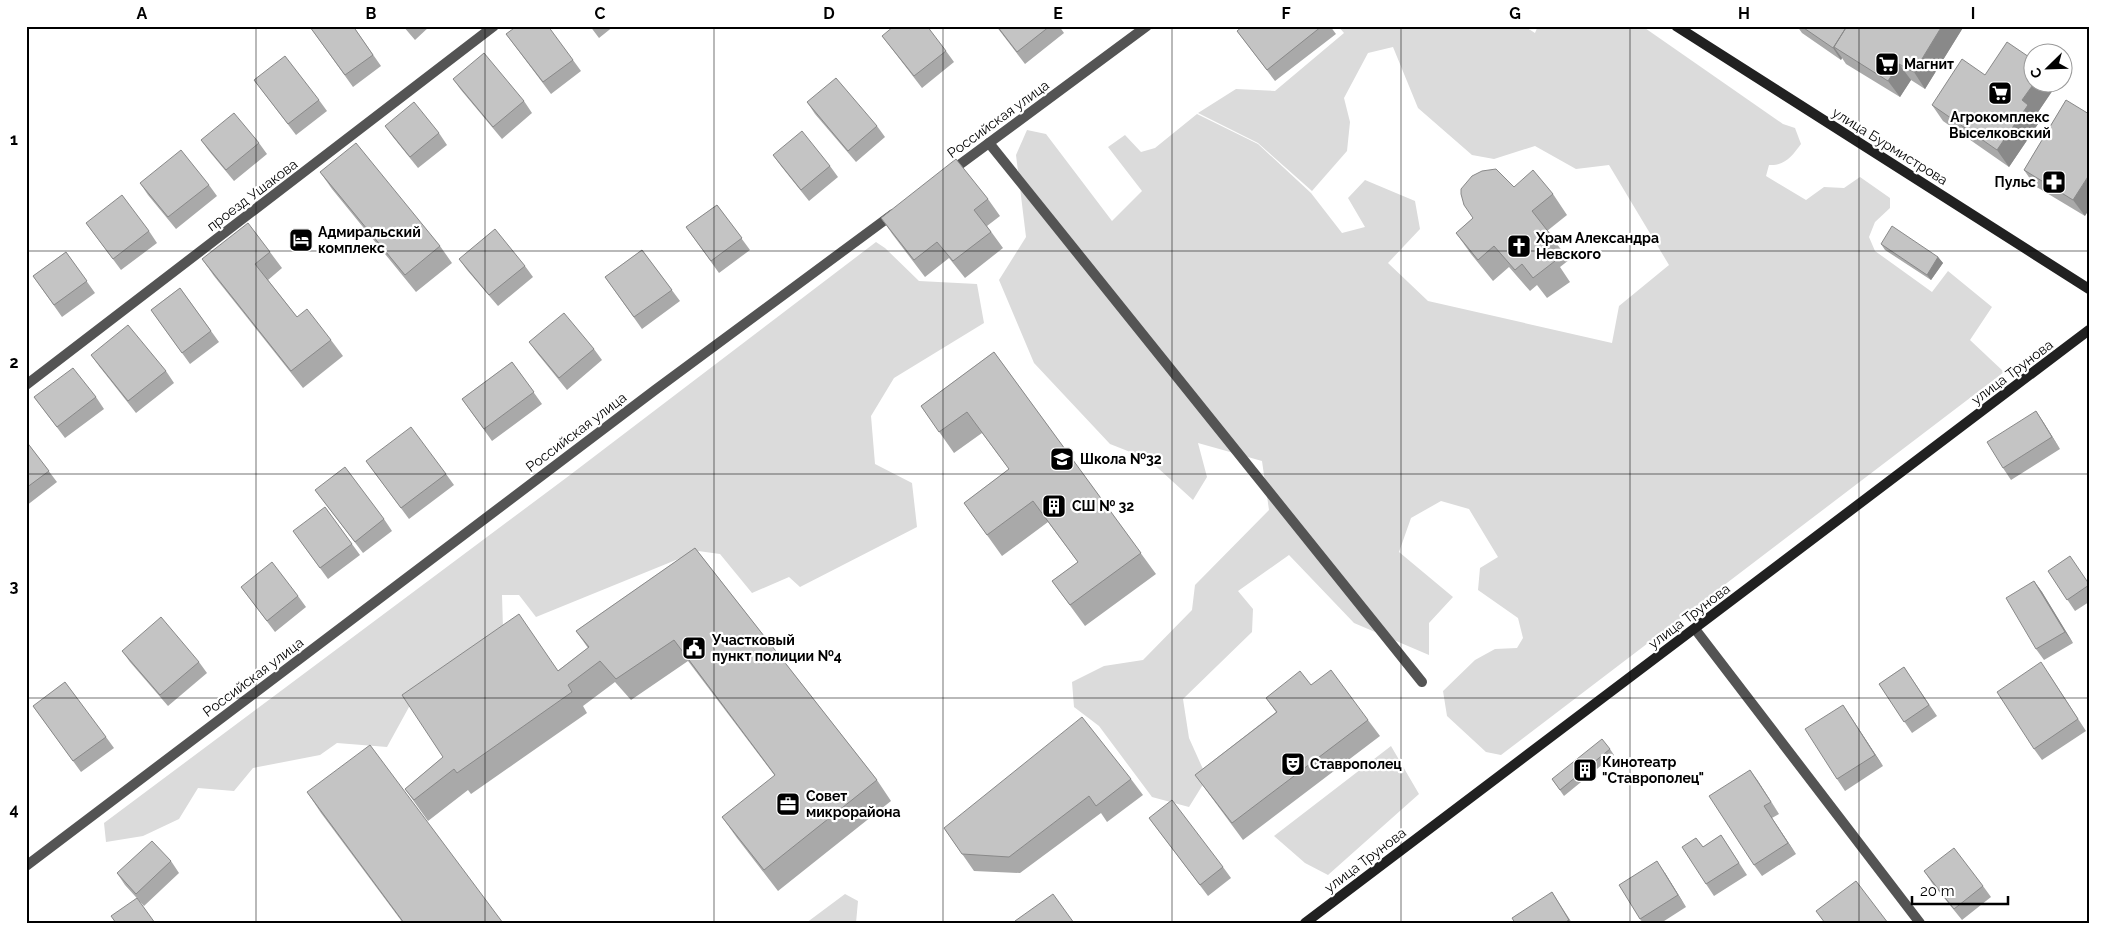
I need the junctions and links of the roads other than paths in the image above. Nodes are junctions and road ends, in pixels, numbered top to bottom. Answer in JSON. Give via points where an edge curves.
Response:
{"nodes":[{"id":1,"x":494,"y":26,"type":"edge"},
{"id":2,"x":1147,"y":26,"type":"edge"},
{"id":3,"x":1676,"y":26,"type":"edge"},
{"id":4,"x":989,"y":143,"type":"junction"},
{"id":5,"x":941,"y":178,"type":"edge"},
{"id":6,"x":902,"y":208,"type":"edge"},
{"id":7,"x":2089,"y":289,"type":"edge"},
{"id":8,"x":2089,"y":330,"type":"edge"},
{"id":9,"x":26,"y":385,"type":"edge"},
{"id":10,"x":1696,"y":628,"type":"junction"},
{"id":11,"x":1422,"y":682,"type":"dead end"},
{"id":12,"x":26,"y":866,"type":"edge"},
{"id":13,"x":1305,"y":923,"type":"edge"},
{"id":14,"x":1920,"y":923,"type":"edge"}],
"edges":[{"from":1,"to":9,"type":"street","name":"проезд Ушакова"},
{"from":2,"to":4,"type":"street","name":"Российская улица"},
{"from":3,"to":7,"type":"street","name":"улица Бурмистрова"},
{"from":4,"to":5,"type":"street","name":"Российская улица"},
{"from":4,"to":11,"type":"street"},
{"from":6,"to":12,"type":"street","name":"Российская улица","via":[[647,396]]},
{"from":8,"to":10,"type":"street","name":"улица Трунова"},
{"from":10,"to":13,"type":"street","name":"улица Трунова"},
{"from":10,"to":14,"type":"street"}]}
